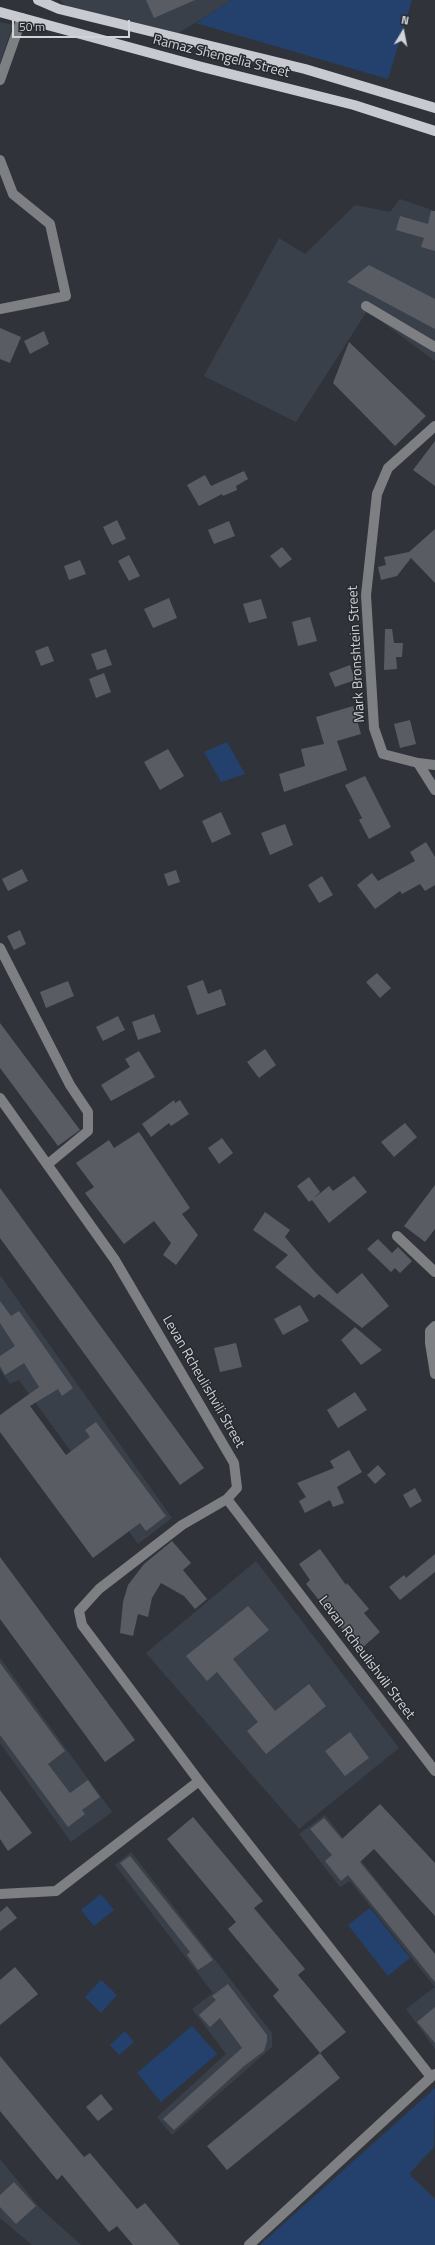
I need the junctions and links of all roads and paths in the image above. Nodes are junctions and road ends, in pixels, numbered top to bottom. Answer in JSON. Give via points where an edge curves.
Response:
{"nodes":[{"id":1,"x":38,"y":0,"type":"edge"},
{"id":2,"x":56,"y":4,"type":"edge"},
{"id":3,"x":0,"y":12,"type":"edge"},
{"id":4,"x":22,"y":18,"type":"junction"},
{"id":5,"x":0,"y":80,"type":"edge"},
{"id":6,"x":435,"y":108,"type":"edge"},
{"id":7,"x":435,"y":131,"type":"edge"},
{"id":8,"x":0,"y":160,"type":"edge"},
{"id":9,"x":366,"y":306,"type":"dead end"},
{"id":10,"x":0,"y":309,"type":"edge"},
{"id":11,"x":435,"y":347,"type":"edge"},
{"id":12,"x":435,"y":426,"type":"edge"},
{"id":13,"x":418,"y":763,"type":"junction"},
{"id":14,"x":435,"y":765,"type":"edge"},
{"id":15,"x":435,"y":790,"type":"edge"},
{"id":16,"x":0,"y":948,"type":"edge"},
{"id":17,"x":0,"y":1098,"type":"edge"},
{"id":18,"x":48,"y":1164,"type":"junction"},
{"id":19,"x":397,"y":1236,"type":"dead end"},
{"id":20,"x":435,"y":1272,"type":"edge"},
{"id":21,"x":435,"y":1326,"type":"edge"},
{"id":22,"x":435,"y":1374,"type":"edge"},
{"id":23,"x":227,"y":1499,"type":"junction"},
{"id":24,"x":435,"y":1771,"type":"edge"},
{"id":25,"x":199,"y":1781,"type":"junction"},
{"id":26,"x":0,"y":1894,"type":"edge"},
{"id":27,"x":433,"y":2075,"type":"edge"},
{"id":28,"x":249,"y":2245,"type":"edge"}],
"edges":[{"from":1,"to":2,"type":"main road","name":"Ramaz Shengelia Street"},
{"from":2,"to":6,"type":"main road","name":"Ramaz Shengelia Street","via":[[305,69]]},
{"from":3,"to":4,"type":"main road","name":"Ramaz Shengelia Street"},
{"from":4,"to":5,"type":"street"},
{"from":4,"to":7,"type":"main road","name":"Ramaz Shengelia Street","via":[[354,105]]},
{"from":8,"to":10,"type":"street","via":[[13,194],[50,224],[66,296]]},
{"from":9,"to":11,"type":"street"},
{"from":12,"to":13,"type":"street","name":"Mark Bronshtein Street","via":[[388,468],[377,494],[366,595],[374,728],[383,754]]},
{"from":13,"to":14,"type":"street","name":"Mark Bronshtein Street"},
{"from":13,"to":15,"type":"street"},
{"from":16,"to":18,"type":"street","via":[[70,1085],[88,1112],[88,1131]]},
{"from":17,"to":18,"type":"street","name":"Levan Rcheulishvili Street"},
{"from":18,"to":23,"type":"street","name":"Levan Rcheulishvili Street","via":[[115,1260],[234,1463],[237,1488]]},
{"from":19,"to":20,"type":"street"},
{"from":21,"to":22,"type":"street","via":[[430,1331]]},
{"from":23,"to":24,"type":"street","name":"Levan Rcheulishvili Street"},
{"from":23,"to":25,"type":"street","via":[[182,1525],[99,1589],[79,1611],[82,1625]]},
{"from":25,"to":26,"type":"street","via":[[56,1891]]},
{"from":25,"to":27,"type":"street"},
{"from":27,"to":28,"type":"street"}]}
